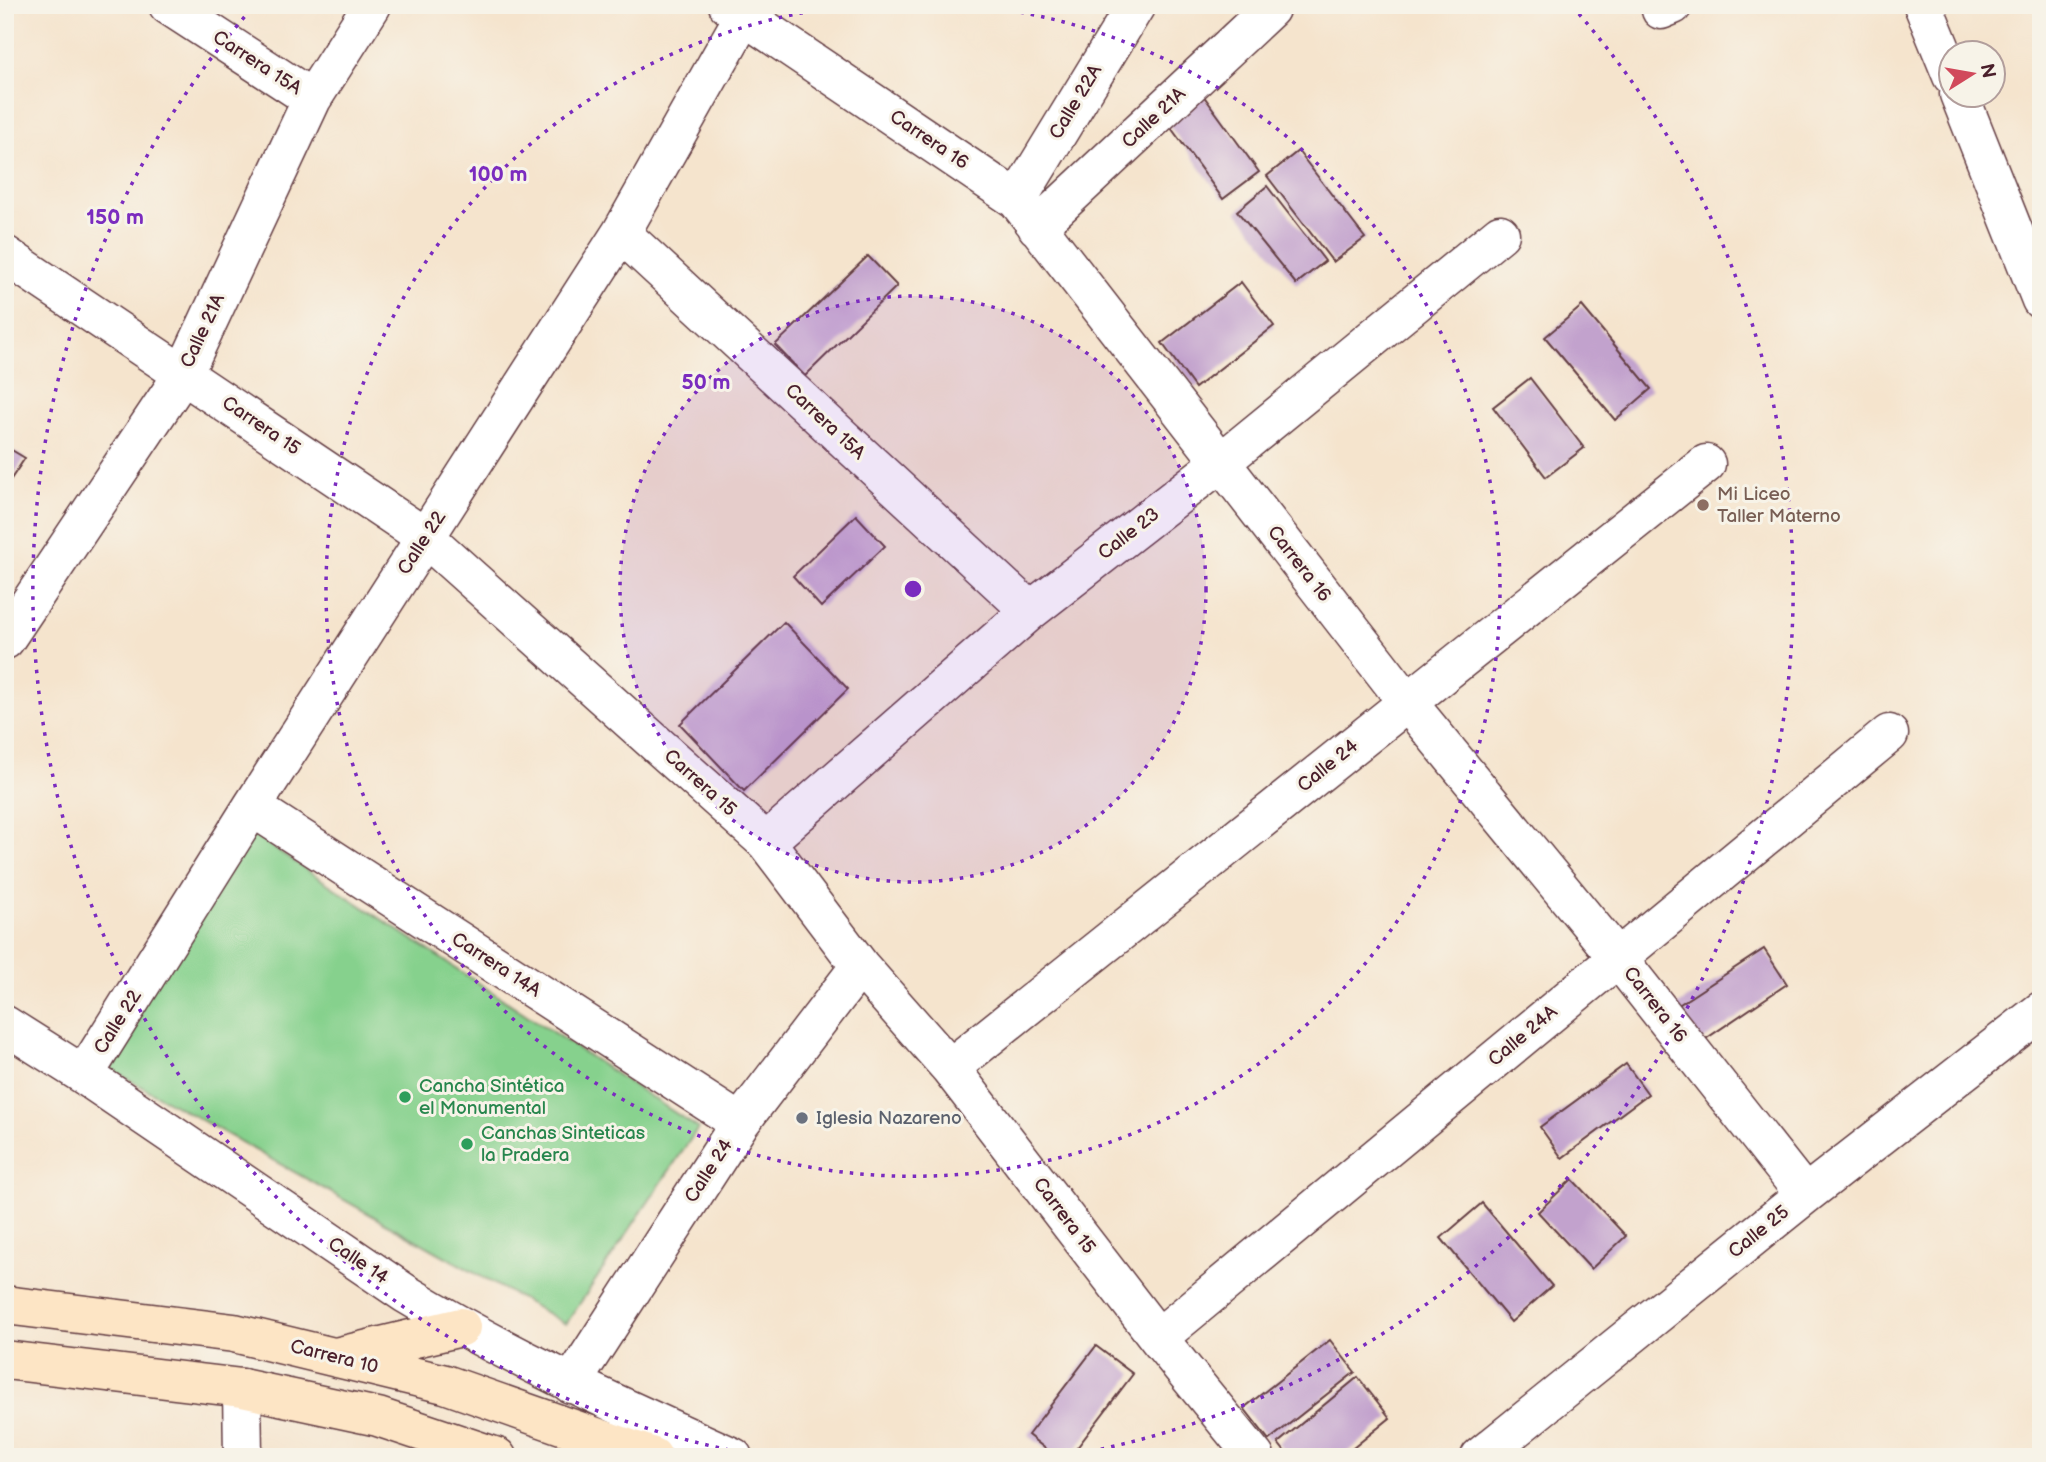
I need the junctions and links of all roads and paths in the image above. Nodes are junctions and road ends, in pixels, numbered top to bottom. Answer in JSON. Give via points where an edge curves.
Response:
{"nodes":[{"id":1,"x":168,"y":5,"type":"edge"},
{"id":2,"x":372,"y":5,"type":"edge"},
{"id":3,"x":1136,"y":5,"type":"edge"},
{"id":4,"x":1923,"y":5,"type":"edge"},
{"id":5,"x":741,"y":8,"type":"edge"},
{"id":6,"x":1270,"y":9,"type":"dead end"},
{"id":7,"x":1938,"y":43,"type":"edge"},
{"id":8,"x":312,"y":99,"type":"junction"},
{"id":9,"x":1965,"y":108,"type":"edge"},
{"id":10,"x":1027,"y":213,"type":"junction"},
{"id":11,"x":621,"y":233,"type":"junction"},
{"id":12,"x":1500,"y":234,"type":"dead end"},
{"id":13,"x":5,"y":256,"type":"edge"},
{"id":14,"x":2041,"y":300,"type":"edge"},
{"id":15,"x":184,"y":373,"type":"junction"},
{"id":16,"x":1220,"y":463,"type":"junction"},
{"id":17,"x":1706,"y":464,"type":"dead end"},
{"id":18,"x":425,"y":537,"type":"junction"},
{"id":19,"x":1030,"y":611,"type":"junction"},
{"id":20,"x":5,"y":640,"type":"edge"},
{"id":21,"x":1408,"y":703,"type":"junction"},
{"id":22,"x":1889,"y":734,"type":"dead end"},
{"id":23,"x":252,"y":807,"type":"junction"},
{"id":24,"x":765,"y":842,"type":"junction"},
{"id":25,"x":1617,"y":957,"type":"junction"},
{"id":26,"x":860,"y":966,"type":"junction"},
{"id":27,"x":2041,"y":1011,"type":"edge"},
{"id":28,"x":5,"y":1025,"type":"edge"},
{"id":29,"x":950,"y":1068,"type":"junction"},
{"id":30,"x":84,"y":1075,"type":"junction"},
{"id":31,"x":740,"y":1123,"type":"junction"},
{"id":32,"x":1805,"y":1195,"type":"junction"},
{"id":33,"x":5,"y":1305,"type":"edge"},
{"id":34,"x":460,"y":1327,"type":"junction"},
{"id":35,"x":1158,"y":1338,"type":"junction"},
{"id":36,"x":334,"y":1358,"type":"junction"},
{"id":37,"x":5,"y":1360,"type":"edge"},
{"id":38,"x":571,"y":1384,"type":"junction"},
{"id":39,"x":242,"y":1388,"type":"junction"},
{"id":40,"x":243,"y":1457,"type":"edge"},
{"id":41,"x":497,"y":1457,"type":"edge"},
{"id":42,"x":653,"y":1457,"type":"edge"},
{"id":43,"x":733,"y":1457,"type":"edge"},
{"id":44,"x":1255,"y":1457,"type":"edge"},
{"id":45,"x":1479,"y":1457,"type":"edge"}],
"edges":[{"from":1,"to":8,"type":"street","name":"Carrera 15A"},
{"from":2,"to":8,"type":"street","name":"Calle 21A"},
{"from":3,"to":10,"type":"street","name":"Calle 22A"},
{"from":4,"to":7,"type":"street"},
{"from":5,"to":10,"type":"street","name":"Carrera 16"},
{"from":5,"to":11,"type":"street","name":"Calle 22"},
{"from":6,"to":10,"type":"street","name":"Calle 21A"},
{"from":8,"to":15,"type":"street","name":"Calle 21A"},
{"from":9,"to":14,"type":"street"},
{"from":10,"to":16,"type":"street","name":"Carrera 16"},
{"from":11,"to":18,"type":"street","name":"Calle 22"},
{"from":11,"to":19,"type":"street","name":"Carrera 15A"},
{"from":12,"to":16,"type":"street","name":"Calle 23"},
{"from":13,"to":15,"type":"street","name":"Carrera 15"},
{"from":15,"to":18,"type":"street","name":"Carrera 15"},
{"from":15,"to":20,"type":"street","name":"Calle 21A"},
{"from":16,"to":19,"type":"street","name":"Calle 23"},
{"from":16,"to":21,"type":"street","name":"Carrera 16"},
{"from":17,"to":21,"type":"street","name":"Calle 24"},
{"from":18,"to":23,"type":"street","name":"Calle 22"},
{"from":18,"to":24,"type":"street","name":"Carrera 15"},
{"from":19,"to":24,"type":"street","name":"Calle 23"},
{"from":21,"to":25,"type":"street","name":"Carrera 16"},
{"from":21,"to":29,"type":"street","name":"Calle 24"},
{"from":22,"to":25,"type":"street","name":"Calle 24A"},
{"from":23,"to":30,"type":"street","name":"Calle 22"},
{"from":23,"to":31,"type":"street","name":"Carrera 14A"},
{"from":24,"to":26,"type":"street","name":"Carrera 15"},
{"from":25,"to":32,"type":"street","name":"Carrera 16"},
{"from":25,"to":35,"type":"street","name":"Calle 24A"},
{"from":26,"to":29,"type":"street","name":"Carrera 15"},
{"from":26,"to":31,"type":"street","name":"Calle 24"},
{"from":27,"to":32,"type":"street","name":"Calle 25"},
{"from":28,"to":30,"type":"street","name":"Calle 14"},
{"from":29,"to":35,"type":"street","name":"Carrera 15"},
{"from":30,"to":34,"type":"street","name":"Calle 14"},
{"from":31,"to":38,"type":"street","name":"Calle 24"},
{"from":32,"to":45,"type":"street","name":"Calle 25"},
{"from":33,"to":36,"type":"main road","name":"Carrera 10","via":[[234,1333]]},
{"from":34,"to":36,"type":"main road"},
{"from":34,"to":38,"type":"street","name":"Calle 14"},
{"from":35,"to":44,"type":"street","name":"Carrera 15"},
{"from":36,"to":42,"type":"main road","name":"Carrera 10","via":[[445,1384]]},
{"from":37,"to":39,"type":"main road"},
{"from":38,"to":43,"type":"street","name":"Calle 14"},
{"from":39,"to":40,"type":"street"},
{"from":39,"to":41,"type":"main road","via":[[378,1417]]}]}
